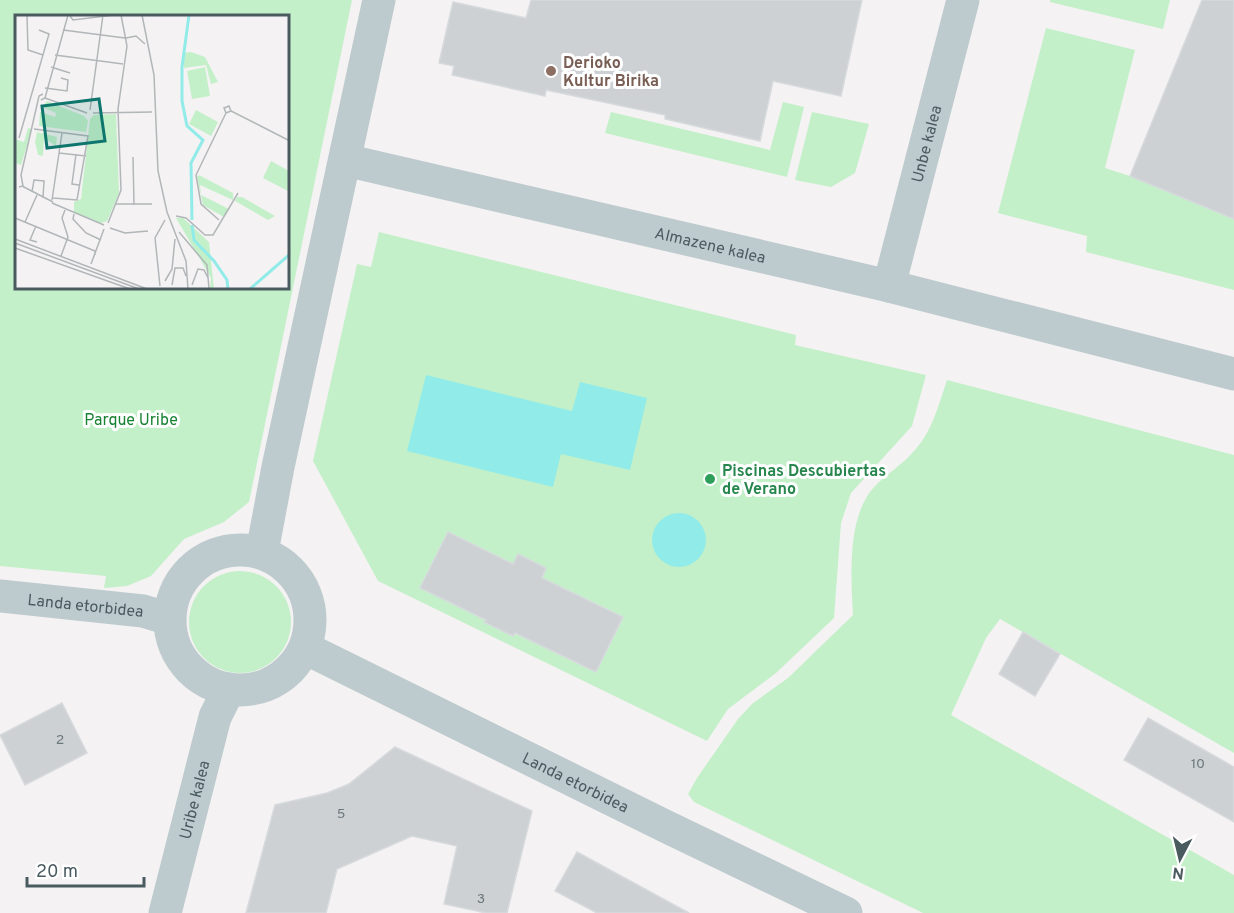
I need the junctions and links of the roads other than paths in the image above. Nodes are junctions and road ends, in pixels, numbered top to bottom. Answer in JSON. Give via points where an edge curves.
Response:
{"nodes":[{"id":1,"x":379,"y":0,"type":"edge"},
{"id":2,"x":963,"y":0,"type":"edge"},
{"id":3,"x":345,"y":160,"type":"junction"},
{"id":4,"x":889,"y":286,"type":"junction"},
{"id":5,"x":1234,"y":374,"type":"edge"},
{"id":6,"x":262,"y":552,"type":"junction"},
{"id":7,"x":0,"y":596,"type":"edge"},
{"id":8,"x":169,"y":619,"type":"junction"},
{"id":9,"x":305,"y":648,"type":"junction"},
{"id":10,"x":229,"y":690,"type":"junction"},
{"id":11,"x":165,"y":913,"type":"edge"},
{"id":12,"x":846,"y":913,"type":"edge"}],
"edges":[{"from":1,"to":3,"type":"street"},
{"from":2,"to":4,"type":"street","name":"Unbe kalea"},
{"from":3,"to":4,"type":"street","name":"Almazene kalea"},
{"from":3,"to":6,"type":"street"},
{"from":4,"to":5,"type":"street","name":"Almazene kalea"},
{"from":6,"to":8,"type":"street","via":[[218,552],[198,562],[173,597]]},
{"from":6,"to":9,"type":"street","via":[[294,573],[305,590],[311,629]]},
{"from":7,"to":8,"type":"street","name":"Landa etorbidea","via":[[143,611]]},
{"from":8,"to":10,"type":"street","via":[[172,639],[193,673]]},
{"from":9,"to":10,"type":"street","via":[[293,667],[274,682],[252,690]]},
{"from":9,"to":12,"type":"street","name":"Landa etorbidea"},
{"from":10,"to":11,"type":"street","name":"Uribe kalea","via":[[215,717]]}]}
